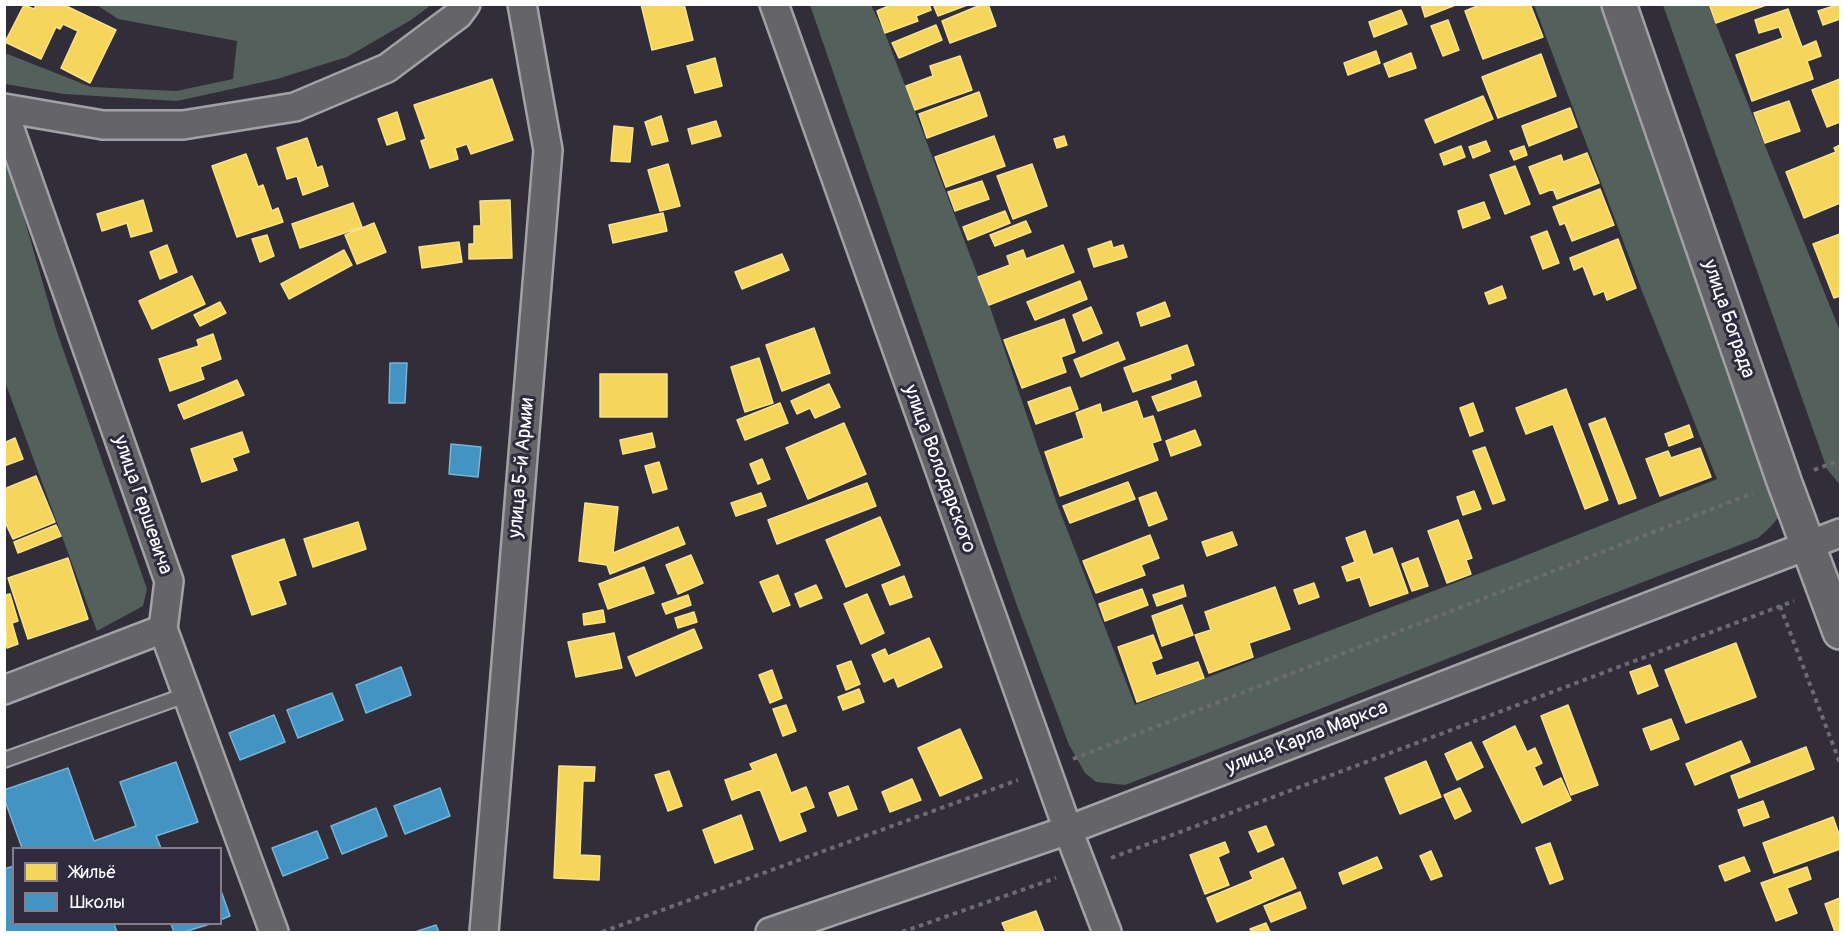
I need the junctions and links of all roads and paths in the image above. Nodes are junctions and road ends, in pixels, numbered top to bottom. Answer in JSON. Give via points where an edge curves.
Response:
{"nodes":[{"id":1,"x":466,"y":4,"type":"edge"},
{"id":2,"x":522,"y":4,"type":"edge"},
{"id":3,"x":774,"y":4,"type":"edge"},
{"id":4,"x":1620,"y":4,"type":"edge"},
{"id":5,"x":4,"y":110,"type":"edge"},
{"id":6,"x":1840,"y":460,"type":"edge"},
{"id":7,"x":1784,"y":481,"type":"junction"},
{"id":8,"x":1840,"y":533,"type":"edge"},
{"id":9,"x":1808,"y":546,"type":"junction"},
{"id":10,"x":1824,"y":590,"type":"junction"},
{"id":11,"x":1780,"y":606,"type":"junction"},
{"id":12,"x":163,"y":629,"type":"junction"},
{"id":13,"x":1840,"y":632,"type":"edge"},
{"id":14,"x":4,"y":690,"type":"edge"},
{"id":15,"x":186,"y":694,"type":"junction"},
{"id":16,"x":4,"y":760,"type":"edge"},
{"id":17,"x":1840,"y":763,"type":"edge"},
{"id":18,"x":1046,"y":769,"type":"junction"},
{"id":19,"x":1068,"y":830,"type":"junction"},
{"id":20,"x":1083,"y":868,"type":"junction"},
{"id":21,"x":274,"y":933,"type":"edge"},
{"id":22,"x":484,"y":933,"type":"edge"},
{"id":23,"x":602,"y":933,"type":"edge"},
{"id":24,"x":770,"y":933,"type":"edge"},
{"id":25,"x":902,"y":933,"type":"edge"},
{"id":26,"x":1107,"y":933,"type":"edge"}],
"edges":[{"from":1,"to":5,"type":"street","via":[[458,15],[387,68],[295,107],[183,125],[103,125]]},
{"from":2,"to":22,"type":"street","name":"улица 5-й Армии","via":[[549,150]]},
{"from":3,"to":18,"type":"street","name":"улица Володарского"},
{"from":4,"to":7,"type":"street","name":"улица Бограда"},
{"from":5,"to":12,"type":"street","name":"улица Гершевича","via":[[169,581]]},
{"from":6,"to":7,"type":"path"},
{"from":7,"to":9,"type":"street","name":"улица Бограда"},
{"from":7,"to":18,"type":"path"},
{"from":8,"to":9,"type":"street","name":"улица Карла Маркса"},
{"from":9,"to":10,"type":"street","name":"улица Бограда"},
{"from":9,"to":19,"type":"street","name":"улица Карла Маркса"},
{"from":10,"to":11,"type":"path"},
{"from":10,"to":13,"type":"street","name":"улица Бограда"},
{"from":11,"to":17,"type":"path"},
{"from":11,"to":20,"type":"path"},
{"from":12,"to":14,"type":"street"},
{"from":12,"to":15,"type":"street","name":"улица Гершевича"},
{"from":15,"to":16,"type":"lane"},
{"from":15,"to":21,"type":"street","name":"улица Гершевича"},
{"from":18,"to":19,"type":"street","name":"улица Володарского"},
{"from":18,"to":23,"type":"path"},
{"from":19,"to":20,"type":"street","name":"улица Володарского"},
{"from":19,"to":24,"type":"street","name":"улица Карла Маркса"},
{"from":20,"to":25,"type":"path"},
{"from":20,"to":26,"type":"street","name":"улица Володарского"}]}
